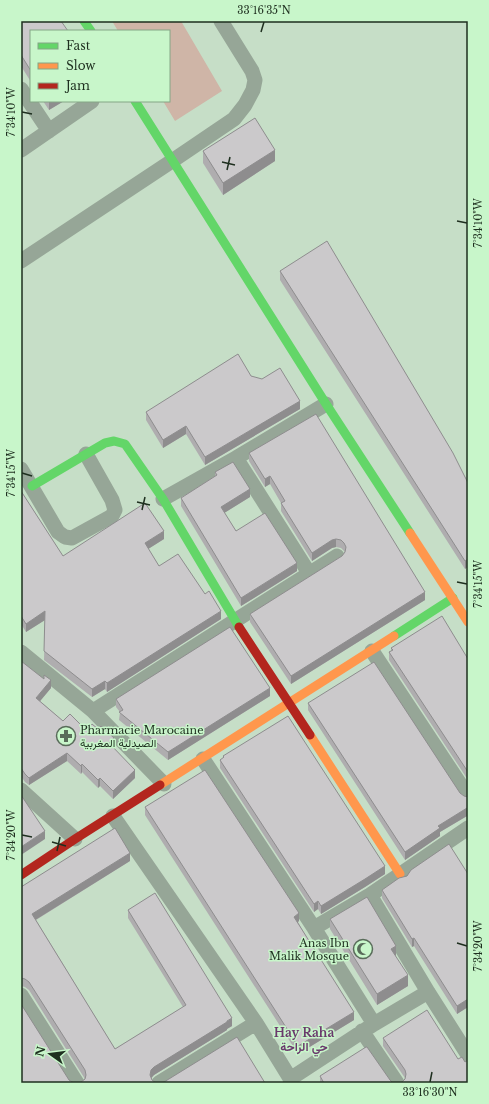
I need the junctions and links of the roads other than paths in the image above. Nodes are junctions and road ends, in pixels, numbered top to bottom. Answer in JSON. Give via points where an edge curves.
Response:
{"nodes":[{"id":1,"x":84,"y":21,"type":"edge"},
{"id":2,"x":221,"y":21,"type":"edge"},
{"id":3,"x":90,"y":30,"type":"edge"},
{"id":4,"x":21,"y":89,"type":"edge"},
{"id":5,"x":91,"y":102,"type":"edge"},
{"id":6,"x":136,"y":102,"type":"edge"},
{"id":7,"x":49,"y":130,"type":"junction"},
{"id":8,"x":21,"y":150,"type":"edge"},
{"id":9,"x":172,"y":161,"type":"junction"},
{"id":10,"x":21,"y":262,"type":"edge"},
{"id":11,"x":326,"y":404,"type":"junction"},
{"id":12,"x":86,"y":454,"type":"junction"},
{"id":13,"x":236,"y":458,"type":"junction"},
{"id":14,"x":21,"y":469,"type":"edge"},
{"id":15,"x":32,"y":486,"type":"junction"},
{"id":16,"x":163,"y":499,"type":"junction"},
{"id":17,"x":337,"y":556,"type":"dead end"},
{"id":18,"x":309,"y":574,"type":"junction"},
{"id":19,"x":452,"y":598,"type":"junction"},
{"id":20,"x":467,"y":618,"type":"edge"},
{"id":21,"x":235,"y":620,"type":"junction"},
{"id":22,"x":372,"y":651,"type":"junction"},
{"id":23,"x":21,"y":652,"type":"edge"},
{"id":24,"x":290,"y":703,"type":"junction"},
{"id":25,"x":93,"y":711,"type":"junction"},
{"id":26,"x":203,"y":759,"type":"junction"},
{"id":27,"x":164,"y":784,"type":"junction"},
{"id":28,"x":21,"y":790,"type":"edge"},
{"id":29,"x":468,"y":796,"type":"edge"},
{"id":30,"x":113,"y":816,"type":"junction"},
{"id":31,"x":468,"y":828,"type":"edge"},
{"id":32,"x":75,"y":839,"type":"junction"},
{"id":33,"x":400,"y":874,"type":"junction"},
{"id":34,"x":21,"y":875,"type":"edge"},
{"id":35,"x":370,"y":895,"type":"junction"},
{"id":36,"x":314,"y":928,"type":"junction"},
{"id":37,"x":428,"y":992,"type":"junction"},
{"id":38,"x":21,"y":995,"type":"edge"},
{"id":39,"x":256,"y":1023,"type":"junction"},
{"id":40,"x":368,"y":1028,"type":"junction"},
{"id":41,"x":464,"y":1038,"type":"edge"},
{"id":42,"x":468,"y":1055,"type":"edge"},
{"id":43,"x":292,"y":1081,"type":"edge"},
{"id":44,"x":77,"y":1083,"type":"edge"},
{"id":45,"x":159,"y":1083,"type":"edge"},
{"id":46,"x":397,"y":1083,"type":"edge"}],
"edges":[{"from":1,"to":3,"type":"street"},
{"from":2,"to":9,"type":"street","via":[[252,71],[255,80],[253,90],[234,119]]},
{"from":4,"to":7,"type":"street"},
{"from":5,"to":7,"type":"street"},
{"from":6,"to":9,"type":"street"},
{"from":7,"to":8,"type":"street"},
{"from":9,"to":10,"type":"street"},
{"from":9,"to":11,"type":"street"},
{"from":11,"to":13,"type":"street"},
{"from":11,"to":19,"type":"street"},
{"from":12,"to":15,"type":"street"},
{"from":12,"to":15,"type":"street","via":[[112,500],[115,510],[112,516],[72,538],[62,536]]},
{"from":12,"to":16,"type":"street","via":[[110,441],[125,444]]},
{"from":13,"to":16,"type":"street"},
{"from":13,"to":18,"type":"street"},
{"from":14,"to":15,"type":"street"},
{"from":16,"to":21,"type":"street"},
{"from":17,"to":18,"type":"street"},
{"from":18,"to":21,"type":"street"},
{"from":19,"to":20,"type":"street"},
{"from":19,"to":22,"type":"street"},
{"from":21,"to":24,"type":"street"},
{"from":21,"to":25,"type":"street"},
{"from":22,"to":24,"type":"street"},
{"from":22,"to":29,"type":"street"},
{"from":23,"to":25,"type":"street"},
{"from":24,"to":26,"type":"street"},
{"from":24,"to":33,"type":"street"},
{"from":25,"to":27,"type":"street"},
{"from":26,"to":27,"type":"street"},
{"from":26,"to":36,"type":"street"},
{"from":27,"to":30,"type":"street"},
{"from":28,"to":32,"type":"street"},
{"from":30,"to":32,"type":"street"},
{"from":30,"to":39,"type":"street"},
{"from":31,"to":33,"type":"street"},
{"from":32,"to":34,"type":"street"},
{"from":33,"to":35,"type":"street"},
{"from":35,"to":36,"type":"street"},
{"from":35,"to":37,"type":"street"},
{"from":36,"to":40,"type":"street"},
{"from":37,"to":40,"type":"street"},
{"from":37,"to":41,"type":"street"},
{"from":38,"to":44,"type":"street"},
{"from":39,"to":43,"type":"street"},
{"from":39,"to":45,"type":"street"},
{"from":40,"to":43,"type":"street"},
{"from":40,"to":46,"type":"street"},
{"from":41,"to":42,"type":"street"}]}
